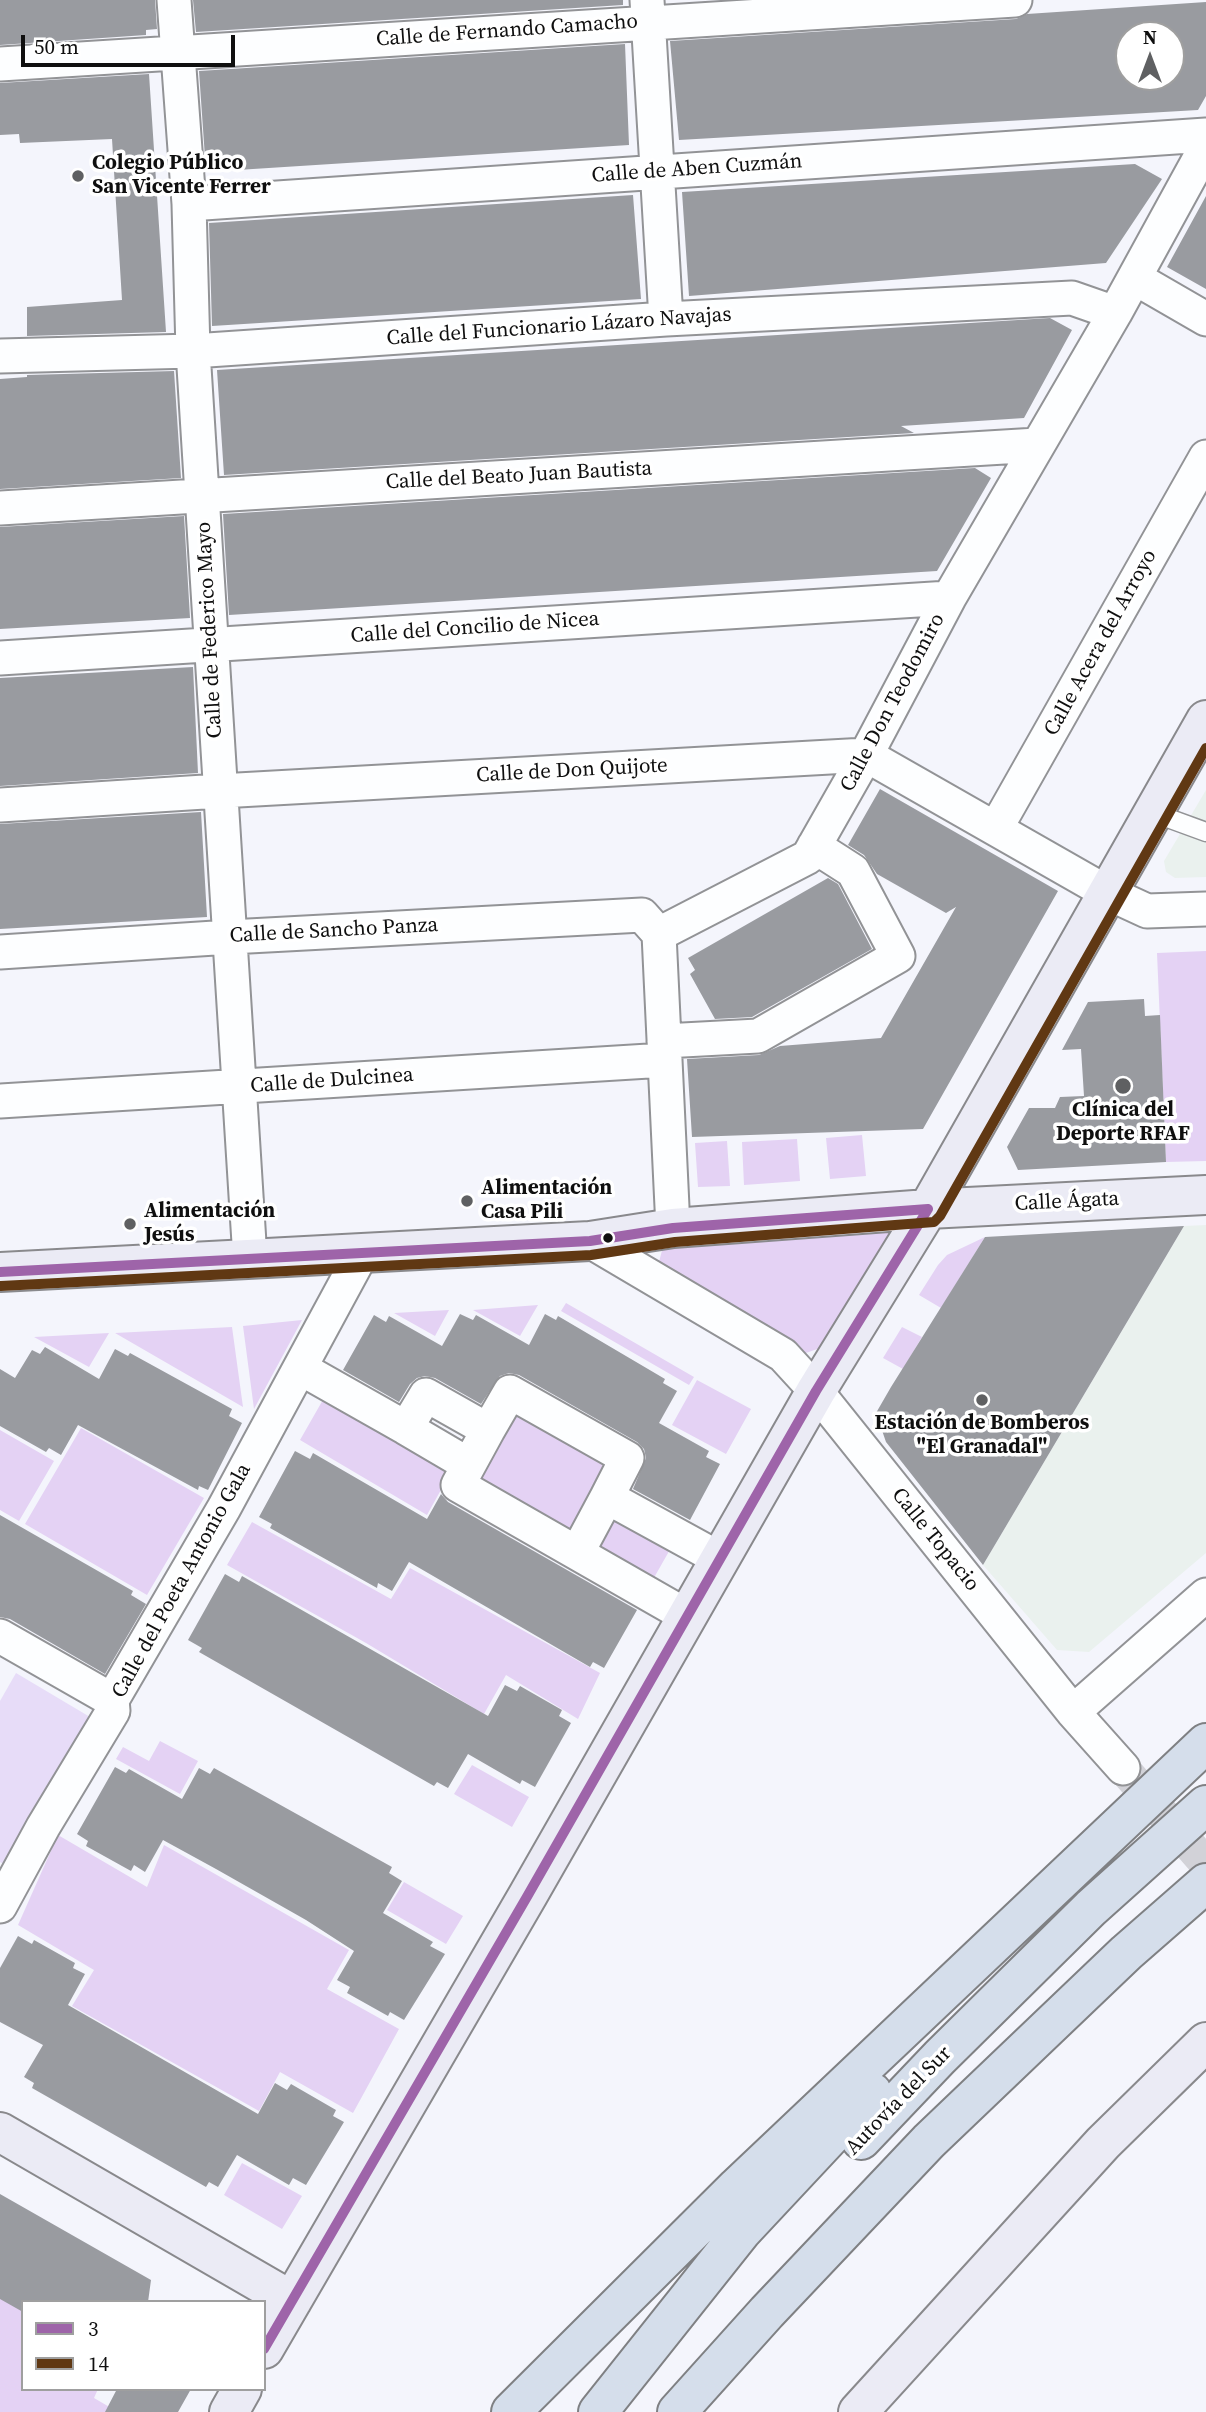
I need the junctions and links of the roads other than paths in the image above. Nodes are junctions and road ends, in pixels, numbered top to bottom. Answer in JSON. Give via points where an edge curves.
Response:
{"nodes":[{"id":1,"x":174,"y":0,"type":"edge"},
{"id":2,"x":1014,"y":0,"type":"edge"},
{"id":3,"x":648,"y":11,"type":"edge"},
{"id":4,"x":177,"y":52,"type":"junction"},
{"id":5,"x":0,"y":64,"type":"edge"},
{"id":6,"x":1206,"y":135,"type":"edge"},
{"id":7,"x":1206,"y":147,"type":"edge"},
{"id":8,"x":656,"y":171,"type":"junction"},
{"id":9,"x":188,"y":204,"type":"junction"},
{"id":10,"x":1135,"y":278,"type":"junction"},
{"id":11,"x":1115,"y":313,"type":"junction"},
{"id":12,"x":666,"y":319,"type":"junction"},
{"id":13,"x":1206,"y":319,"type":"edge"},
{"id":14,"x":193,"y":351,"type":"junction"},
{"id":15,"x":0,"y":356,"type":"edge"},
{"id":16,"x":1037,"y":445,"type":"junction"},
{"id":17,"x":1206,"y":457,"type":"edge"},
{"id":18,"x":202,"y":495,"type":"junction"},
{"id":19,"x":0,"y":508,"type":"edge"},
{"id":20,"x":949,"y":598,"type":"junction"},
{"id":21,"x":212,"y":644,"type":"junction"},
{"id":22,"x":0,"y":658,"type":"edge"},
{"id":23,"x":1206,"y":720,"type":"edge"},
{"id":24,"x":866,"y":755,"type":"junction"},
{"id":25,"x":220,"y":790,"type":"junction"},
{"id":26,"x":0,"y":805,"type":"edge"},
{"id":27,"x":1154,"y":813,"type":"junction"},
{"id":28,"x":996,"y":828,"type":"junction"},
{"id":29,"x":1206,"y":832,"type":"edge"},
{"id":30,"x":814,"y":846,"type":"junction"},
{"id":31,"x":1108,"y":893,"type":"junction"},
{"id":32,"x":1206,"y":909,"type":"edge"},
{"id":33,"x":659,"y":934,"type":"junction"},
{"id":34,"x":230,"y":937,"type":"junction"},
{"id":35,"x":0,"y":952,"type":"edge"},
{"id":36,"x":664,"y":1051,"type":"junction"},
{"id":37,"x":239,"y":1087,"type":"junction"},
{"id":38,"x":0,"y":1101,"type":"edge"},
{"id":39,"x":1206,"y":1195,"type":"edge"},
{"id":40,"x":928,"y":1209,"type":"junction"},
{"id":41,"x":673,"y":1228,"type":"junction"},
{"id":42,"x":590,"y":1241,"type":"junction"},
{"id":43,"x":362,"y":1253,"type":"junction"},
{"id":44,"x":250,"y":1259,"type":"junction"},
{"id":45,"x":0,"y":1272,"type":"edge"},
{"id":46,"x":300,"y":1368,"type":"junction"},
{"id":47,"x":816,"y":1391,"type":"junction"},
{"id":48,"x":406,"y":1428,"type":"junction"},
{"id":49,"x":488,"y":1430,"type":"junction"},
{"id":50,"x":469,"y":1465,"type":"junction"},
{"id":51,"x":607,"y":1497,"type":"junction"},
{"id":52,"x":577,"y":1553,"type":"junction"},
{"id":53,"x":720,"y":1559,"type":"junction"},
{"id":54,"x":1206,"y":1595,"type":"edge"},
{"id":55,"x":687,"y":1616,"type":"junction"},
{"id":56,"x":0,"y":1636,"type":"edge"},
{"id":57,"x":112,"y":1700,"type":"junction"},
{"id":58,"x":1073,"y":1712,"type":"junction"},
{"id":59,"x":1206,"y":1742,"type":"edge"},
{"id":60,"x":1206,"y":1751,"type":"edge"},
{"id":61,"x":1123,"y":1768,"type":"tunnel mouth"},
{"id":62,"x":1206,"y":1805,"type":"edge"},
{"id":63,"x":1206,"y":1883,"type":"edge"},
{"id":64,"x":0,"y":1906,"type":"edge"},
{"id":65,"x":1206,"y":2042,"type":"edge"},
{"id":66,"x":0,"y":2132,"type":"edge"},
{"id":67,"x":292,"y":2301,"type":"junction"},
{"id":68,"x":266,"y":2346,"type":"edge"},
{"id":69,"x":241,"y":2391,"type":"edge"},
{"id":70,"x":229,"y":2412,"type":"edge"},
{"id":71,"x":511,"y":2412,"type":"edge"},
{"id":72,"x":598,"y":2412,"type":"edge"},
{"id":73,"x":606,"y":2412,"type":"edge"},
{"id":74,"x":677,"y":2412,"type":"edge"},
{"id":75,"x":858,"y":2412,"type":"edge"}],
"edges":[{"from":1,"to":4,"type":"street","name":"Calle de Federico Mayo"},
{"from":2,"to":3,"type":"street","name":"Calle de Fernando Camacho"},
{"from":3,"to":4,"type":"street","name":"Calle de Fernando Camacho"},
{"from":3,"to":8,"type":"street"},
{"from":4,"to":5,"type":"street","name":"Calle de Fernando Camacho"},
{"from":4,"to":9,"type":"street","name":"Calle de Federico Mayo"},
{"from":6,"to":8,"type":"street","name":"Calle de Aben Cuzmán"},
{"from":7,"to":10,"type":"street","name":"Calle Don Teodomiro"},
{"from":8,"to":9,"type":"street","name":"Calle de Aben Cuzmán"},
{"from":8,"to":12,"type":"street"},
{"from":9,"to":14,"type":"street","name":"Calle de Federico Mayo"},
{"from":10,"to":11,"type":"street","name":"Calle Don Teodomiro"},
{"from":10,"to":13,"type":"street"},
{"from":11,"to":12,"type":"street","name":"Calle del Funcionario Lázaro Navajas","via":[[1072,299]]},
{"from":11,"to":16,"type":"street","name":"Calle Don Teodomiro"},
{"from":12,"to":14,"type":"street","name":"Calle del Funcionario Lázaro Navajas"},
{"from":14,"to":15,"type":"street","name":"Calle del Funcionario Lázaro Navajas"},
{"from":14,"to":18,"type":"street","name":"Calle de Federico Mayo"},
{"from":16,"to":18,"type":"street","name":"Calle del Beato Juan Bautista"},
{"from":16,"to":20,"type":"street","name":"Calle Don Teodomiro"},
{"from":17,"to":28,"type":"street","name":"Calle Acera del Arroyo"},
{"from":18,"to":19,"type":"street","name":"Calle del Beato Juan Bautista"},
{"from":18,"to":21,"type":"street","name":"Calle de Federico Mayo"},
{"from":20,"to":21,"type":"street","name":"Calle del Concilio de Nicea"},
{"from":20,"to":24,"type":"street","name":"Calle Don Teodomiro"},
{"from":21,"to":22,"type":"street","name":"Calle del Concilio de Nicea"},
{"from":21,"to":25,"type":"street","name":"Calle de Federico Mayo"},
{"from":23,"to":27,"type":"street"},
{"from":24,"to":25,"type":"street","name":"Calle de Don Quijote"},
{"from":24,"to":28,"type":"street"},
{"from":24,"to":30,"type":"street","name":"Calle Don Teodomiro"},
{"from":25,"to":26,"type":"street","name":"Calle de Don Quijote"},
{"from":25,"to":34,"type":"street","name":"Calle de Federico Mayo"},
{"from":27,"to":29,"type":"lane"},
{"from":27,"to":31,"type":"street"},
{"from":28,"to":31,"type":"street"},
{"from":30,"to":33,"type":"street","name":"Calle Don Teodomiro","via":[[808,857]]},
{"from":30,"to":36,"type":"street","name":"Calle de Dulcinea","via":[[853,871],[898,956],[758,1036]]},
{"from":31,"to":32,"type":"street","via":[[1147,911]]},
{"from":31,"to":40,"type":"street"},
{"from":33,"to":34,"type":"street","name":"Calle de Sancho Panza","via":[[642,915]]},
{"from":33,"to":36,"type":"street"},
{"from":34,"to":35,"type":"street","name":"Calle de Sancho Panza"},
{"from":34,"to":37,"type":"street","name":"Calle de Federico Mayo"},
{"from":36,"to":37,"type":"street","name":"Calle de Dulcinea"},
{"from":36,"to":41,"type":"street"},
{"from":37,"to":38,"type":"street","name":"Calle de Dulcinea"},
{"from":37,"to":44,"type":"street","name":"Calle de Federico Mayo"},
{"from":39,"to":40,"type":"street","name":"Calle Ágata"},
{"from":40,"to":41,"type":"street","name":"Calle Ágata"},
{"from":40,"to":47,"type":"street"},
{"from":41,"to":42,"type":"street","name":"Calle Ágata"},
{"from":42,"to":43,"type":"street","name":"Calle Ágata"},
{"from":42,"to":47,"type":"street","name":"Calle Topacio","via":[[783,1355]]},
{"from":43,"to":44,"type":"street","name":"Calle Ágata"},
{"from":43,"to":46,"type":"street","name":"Calle del Poeta Antonio Gala"},
{"from":44,"to":45,"type":"street","name":"Calle Ágata"},
{"from":46,"to":48,"type":"street"},
{"from":46,"to":57,"type":"street","name":"Calle del Poeta Antonio Gala","via":[[201,1550]]},
{"from":47,"to":53,"type":"street"},
{"from":47,"to":58,"type":"street","name":"Calle Topacio"},
{"from":48,"to":49,"type":"street","via":[[426,1395]]},
{"from":48,"to":50,"type":"street"},
{"from":49,"to":50,"type":"street"},
{"from":49,"to":51,"type":"street","via":[[510,1392],[627,1458]]},
{"from":50,"to":52,"type":"street","via":[[458,1485]]},
{"from":51,"to":52,"type":"street"},
{"from":51,"to":53,"type":"street"},
{"from":52,"to":55,"type":"street"},
{"from":53,"to":55,"type":"street"},
{"from":54,"to":58,"type":"street"},
{"from":55,"to":67,"type":"street"},
{"from":56,"to":57,"type":"street"},
{"from":57,"to":64,"type":"street","name":"Calle del Poeta Antonio Gala","via":[[113,1711]]},
{"from":58,"to":61,"type":"street","name":"Calle Topacio"},
{"from":59,"to":71,"type":"highway","via":[[737,2187]]},
{"from":60,"to":72,"type":"highway","via":[[934,2025],[742,2231]]},
{"from":62,"to":73,"type":"highway","name":"Autovía del Sur","via":[[1091,1908],[940,2057]]},
{"from":63,"to":74,"type":"highway","via":[[929,2141]]},
{"from":65,"to":75,"type":"street","via":[[1103,2143]]},
{"from":66,"to":67,"type":"street"},
{"from":67,"to":68,"type":"street"},
{"from":69,"to":70,"type":"street"}]}
